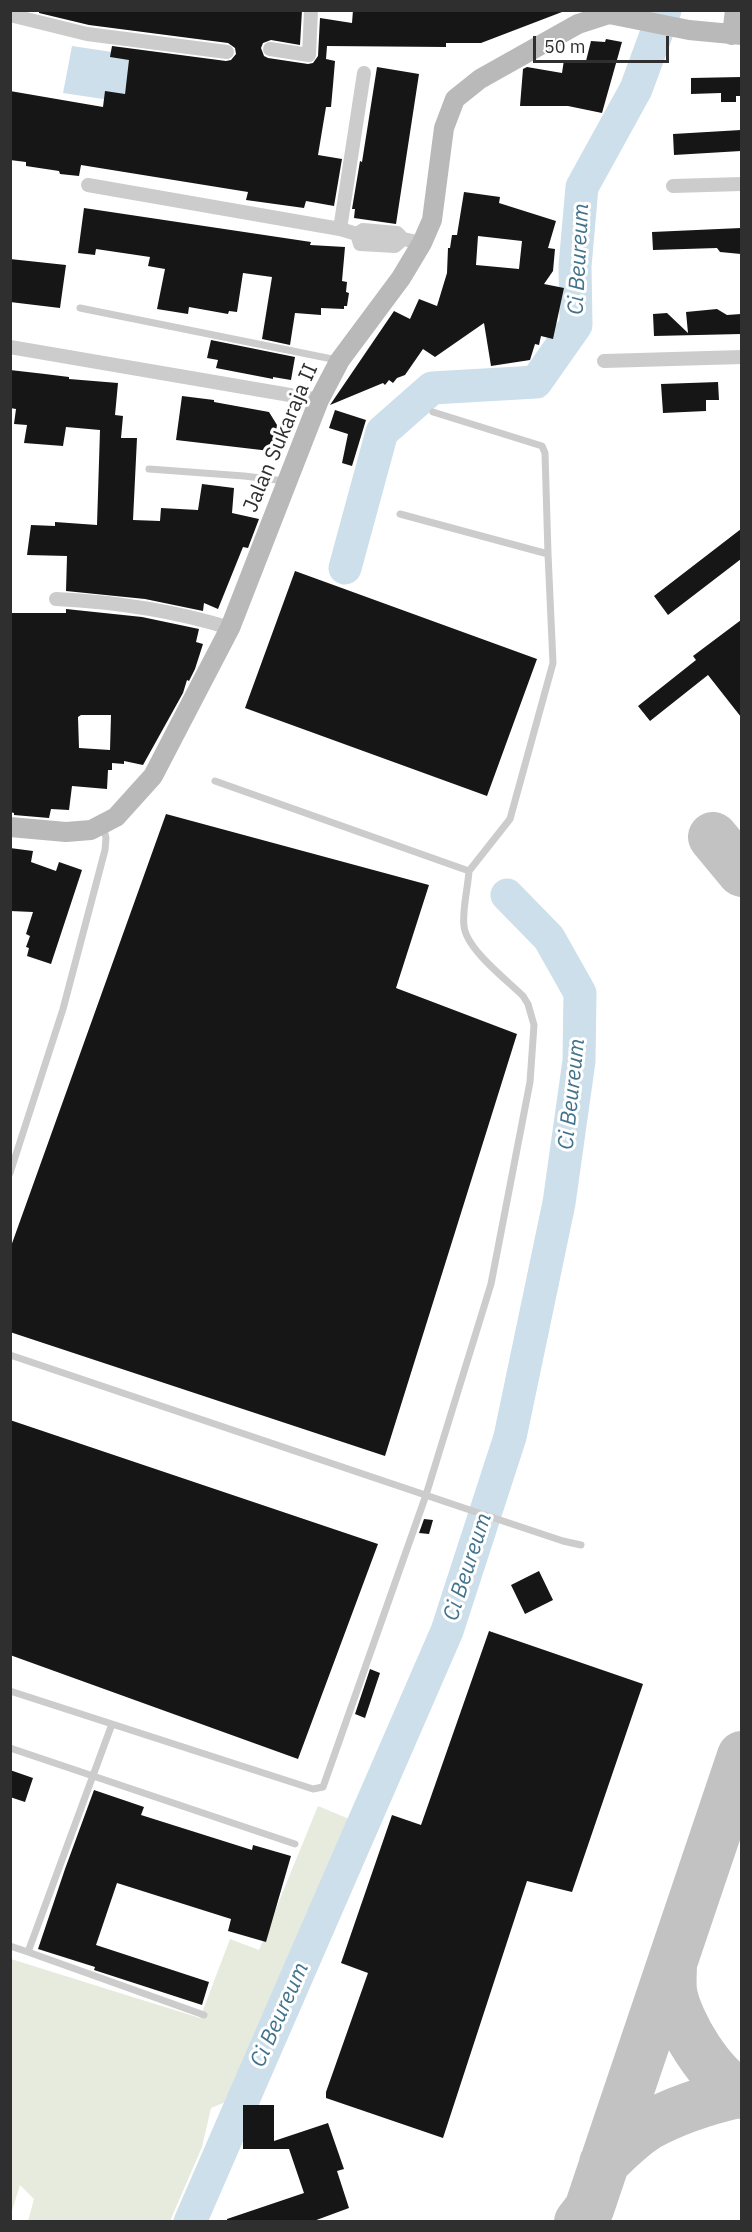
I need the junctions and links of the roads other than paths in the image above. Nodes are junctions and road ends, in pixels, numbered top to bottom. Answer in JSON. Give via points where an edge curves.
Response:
{"nodes":[{"id":1,"x":311,"y":10,"type":"edge"},
{"id":2,"x":735,"y":10,"type":"edge"},
{"id":3,"x":602,"y":13,"type":"edge"},
{"id":4,"x":10,"y":15,"type":"edge"},
{"id":5,"x":737,"y":35,"type":"edge"},
{"id":6,"x":270,"y":49,"type":"dead end"},
{"id":7,"x":227,"y":52,"type":"dead end"},
{"id":8,"x":364,"y":74,"type":"dead end"},
{"id":9,"x":741,"y":184,"type":"edge"},
{"id":10,"x":88,"y":185,"type":"dead end"},
{"id":11,"x":673,"y":186,"type":"dead end"},
{"id":12,"x":340,"y":229,"type":"junction"},
{"id":13,"x":412,"y":241,"type":"junction"},
{"id":14,"x":80,"y":308,"type":"dead end"},
{"id":15,"x":10,"y":347,"type":"edge"},
{"id":16,"x":741,"y":357,"type":"edge"},
{"id":17,"x":340,"y":360,"type":"junction"},
{"id":18,"x":604,"y":361,"type":"dead end"},
{"id":19,"x":319,"y":400,"type":"junction"},
{"id":20,"x":433,"y":412,"type":"dead end"},
{"id":21,"x":149,"y":469,"type":"dead end"},
{"id":22,"x":288,"y":482,"type":"junction"},
{"id":23,"x":400,"y":513,"type":"dead end"},
{"id":24,"x":548,"y":554,"type":"junction"},
{"id":25,"x":56,"y":599,"type":"dead end"},
{"id":26,"x":230,"y":628,"type":"junction"},
{"id":27,"x":215,"y":781,"type":"dead end"},
{"id":28,"x":102,"y":825,"type":"junction"},
{"id":29,"x":10,"y":827,"type":"edge"},
{"id":30,"x":469,"y":871,"type":"junction"},
{"id":31,"x":10,"y":1173,"type":"edge"},
{"id":32,"x":10,"y":1355,"type":"edge"},
{"id":33,"x":426,"y":1495,"type":"junction"},
{"id":34,"x":581,"y":1545,"type":"dead end"},
{"id":35,"x":10,"y":1690,"type":"edge"},
{"id":36,"x":112,"y":1724,"type":"junction"},
{"id":37,"x":10,"y":1748,"type":"edge"},
{"id":38,"x":93,"y":1776,"type":"junction"},
{"id":39,"x":295,"y":1844,"type":"dead end"},
{"id":40,"x":10,"y":1946,"type":"edge"},
{"id":41,"x":28,"y":1952,"type":"junction"},
{"id":42,"x":204,"y":2015,"type":"dead end"}],
"edges":[{"from":1,"to":6,"type":"street","via":[[309,55]]},
{"from":2,"to":5,"type":"main road"},
{"from":3,"to":5,"type":"main road","name":"Jalan Sukaraja II"},
{"from":3,"to":13,"type":"main road","name":"Jalan Sukaraja II","via":[[499,68],[456,99],[444,128],[432,220]]},
{"from":4,"to":7,"type":"street","via":[[87,34]]},
{"from":8,"to":12,"type":"street"},
{"from":9,"to":11,"type":"street"},
{"from":10,"to":12,"type":"street"},
{"from":12,"to":13,"type":"street","via":[[357,234],[360,244],[395,246]]},
{"from":13,"to":17,"type":"main road","name":"Jalan Sukaraja II","via":[[401,278]]},
{"from":14,"to":17,"type":"lane"},
{"from":15,"to":19,"type":"street"},
{"from":16,"to":18,"type":"street"},
{"from":17,"to":19,"type":"main road","name":"Jalan Sukaraja II"},
{"from":19,"to":22,"type":"main road","name":"Jalan Sukaraja II"},
{"from":20,"to":24,"type":"lane","via":[[542,446]]},
{"from":21,"to":22,"type":"lane"},
{"from":22,"to":26,"type":"main road","name":"Jalan Sukaraja II"},
{"from":23,"to":24,"type":"lane"},
{"from":24,"to":30,"type":"lane","via":[[552,663],[510,819]]},
{"from":25,"to":26,"type":"street","via":[[160,610]]},
{"from":26,"to":28,"type":"main road","name":"Jalan Sukaraja II","via":[[153,776],[116,817]]},
{"from":27,"to":30,"type":"lane"},
{"from":28,"to":29,"type":"main road","name":"Jalan Sukaraja II","via":[[79,833]]},
{"from":28,"to":31,"type":"lane","via":[[105,850],[63,1010]]},
{"from":30,"to":33,"type":"lane","via":[[464,926],[468,939],[528,1004],[534,1024],[532,1059],[491,1284]]},
{"from":32,"to":33,"type":"lane"},
{"from":33,"to":34,"type":"lane"},
{"from":33,"to":36,"type":"lane","via":[[323,1787],[313,1789]]},
{"from":35,"to":36,"type":"lane"},
{"from":36,"to":38,"type":"lane"},
{"from":37,"to":38,"type":"lane"},
{"from":38,"to":39,"type":"lane"},
{"from":38,"to":41,"type":"lane"},
{"from":40,"to":41,"type":"lane"},
{"from":41,"to":42,"type":"lane"}]}
